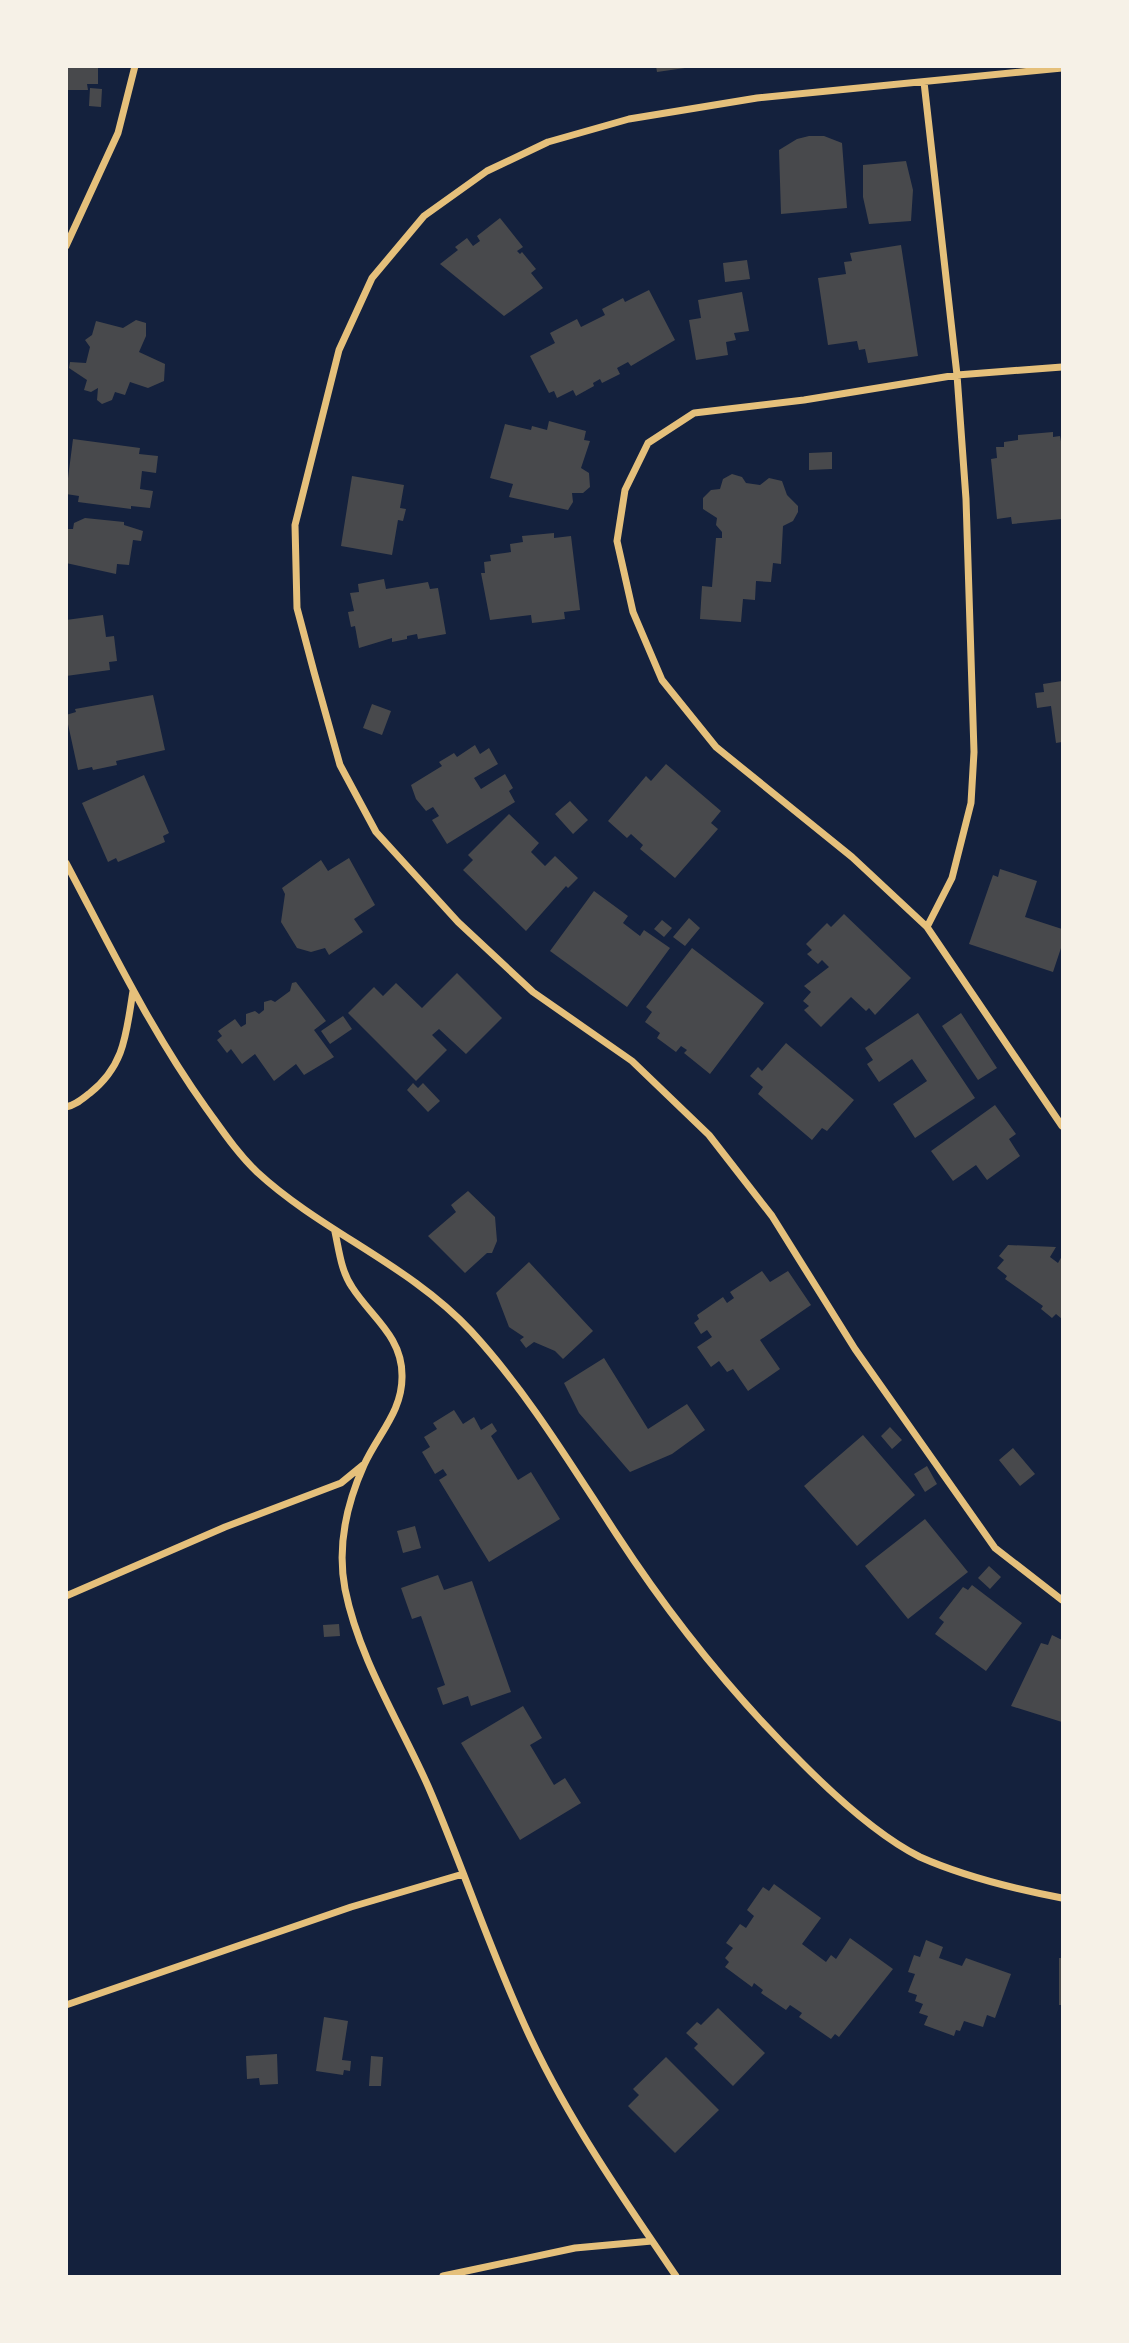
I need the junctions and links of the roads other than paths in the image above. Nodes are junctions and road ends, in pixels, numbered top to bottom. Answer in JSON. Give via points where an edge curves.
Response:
{"nodes":[{"id":1,"x":135,"y":66,"type":"edge"},
{"id":2,"x":1062,"y":68,"type":"edge"},
{"id":3,"x":924,"y":82,"type":"junction"},
{"id":4,"x":66,"y":246,"type":"edge"},
{"id":5,"x":1062,"y":367,"type":"edge"},
{"id":6,"x":957,"y":375,"type":"junction"},
{"id":7,"x":66,"y":863,"type":"edge"},
{"id":8,"x":926,"y":927,"type":"junction"},
{"id":9,"x":133,"y":990,"type":"junction"},
{"id":10,"x":66,"y":1107,"type":"edge"},
{"id":11,"x":1062,"y":1126,"type":"edge"},
{"id":12,"x":335,"y":1232,"type":"junction"},
{"id":13,"x":365,"y":1464,"type":"junction"},
{"id":14,"x":66,"y":1596,"type":"edge"},
{"id":15,"x":1062,"y":1600,"type":"edge"},
{"id":16,"x":463,"y":1874,"type":"junction"},
{"id":17,"x":1062,"y":1898,"type":"edge"},
{"id":18,"x":66,"y":2005,"type":"edge"},
{"id":19,"x":652,"y":2241,"type":"junction"},
{"id":20,"x":443,"y":2277,"type":"edge"},
{"id":21,"x":676,"y":2277,"type":"edge"}],
"edges":[{"from":1,"to":4,"type":"street","via":[[118,133]]},
{"from":2,"to":3,"type":"street"},
{"from":3,"to":6,"type":"street"},
{"from":3,"to":15,"type":"street","via":[[757,98],[629,119],[535,147],[487,171],[425,216],[372,278],[339,350],[295,525],[297,608],[340,765],[376,832],[458,922],[533,992],[632,1061],[709,1135],[772,1216],[855,1349],[987,1539]]},
{"from":5,"to":6,"type":"street"},
{"from":6,"to":8,"type":"street","via":[[974,752],[971,803],[952,878]]},
{"from":6,"to":8,"type":"street","via":[[694,413],[648,443],[625,490],[617,541],[633,612],[662,680],[685,709],[716,747],[852,857]]},
{"from":7,"to":9,"type":"street"},
{"from":8,"to":11,"type":"street"},
{"from":9,"to":10,"type":"street","via":[[125,1043],[109,1078]]},
{"from":9,"to":12,"type":"street","via":[[229,1140],[278,1190]]},
{"from":12,"to":13,"type":"street","via":[[351,1287],[394,1340],[401,1359],[400,1400]]},
{"from":12,"to":17,"type":"street","via":[[432,1296],[469,1329],[561,1446],[618,1537],[691,1638],[767,1728],[844,1804],[919,1856],[1012,1888]]},
{"from":13,"to":14,"type":"street","via":[[341,1483]]},
{"from":13,"to":16,"type":"street","via":[[345,1526],[341,1560],[345,1589],[357,1637],[428,1786]]},
{"from":16,"to":18,"type":"street","via":[[351,1906]]},
{"from":16,"to":19,"type":"street","via":[[531,2039]]},
{"from":19,"to":20,"type":"street","via":[[575,2248]]},
{"from":19,"to":21,"type":"street"}]}
